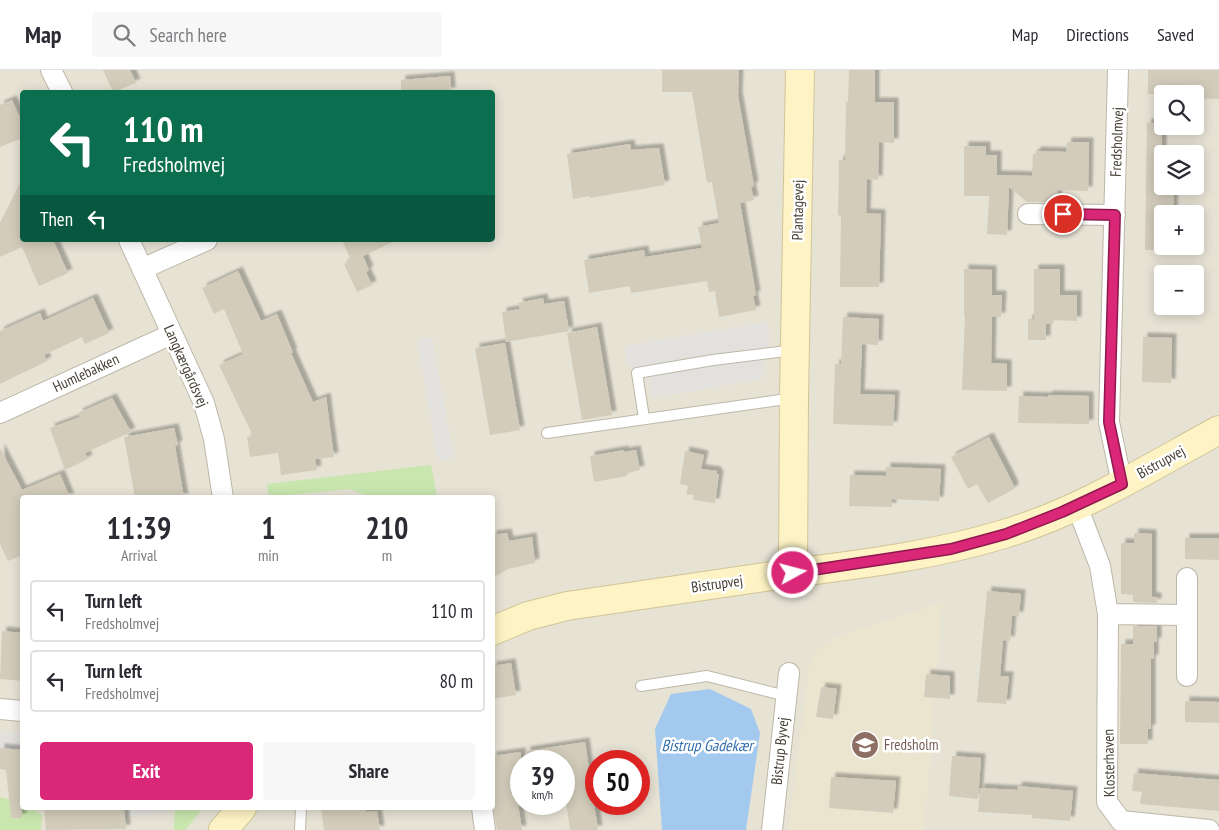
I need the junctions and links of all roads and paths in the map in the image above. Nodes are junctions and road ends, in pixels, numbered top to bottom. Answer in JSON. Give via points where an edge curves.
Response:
{"nodes":[{"id":1,"x":51,"y":70,"type":"edge"},
{"id":2,"x":800,"y":70,"type":"edge"},
{"id":3,"x":1118,"y":70,"type":"edge"},
{"id":4,"x":61,"y":90,"type":"edge"},
{"id":5,"x":1028,"y":214,"type":"dead end"},
{"id":6,"x":1115,"y":215,"type":"junction"},
{"id":7,"x":130,"y":242,"type":"edge"},
{"id":8,"x":203,"y":242,"type":"edge"},
{"id":9,"x":142,"y":269,"type":"junction"},
{"id":10,"x":172,"y":334,"type":"junction"},
{"id":11,"x":795,"y":350,"type":"junction"},
{"id":12,"x":794,"y":398,"type":"junction"},
{"id":13,"x":0,"y":413,"type":"edge"},
{"id":14,"x":644,"y":418,"type":"junction"},
{"id":15,"x":1219,"y":430,"type":"edge"},
{"id":16,"x":547,"y":432,"type":"dead end"},
{"id":17,"x":1122,"y":484,"type":"junction"},
{"id":18,"x":223,"y":495,"type":"edge"},
{"id":19,"x":1077,"y":506,"type":"junction"},
{"id":20,"x":793,"y":573,"type":"junction"},
{"id":21,"x":1187,"y":578,"type":"dead end"},
{"id":22,"x":1108,"y":614,"type":"junction"},
{"id":23,"x":1187,"y":615,"type":"junction"},
{"id":24,"x":495,"y":629,"type":"edge"},
{"id":25,"x":789,"y":673,"type":"dead end"},
{"id":26,"x":1187,"y":676,"type":"dead end"},
{"id":27,"x":641,"y":686,"type":"dead end"},
{"id":28,"x":786,"y":696,"type":"junction"},
{"id":29,"x":0,"y":709,"type":"edge"},
{"id":30,"x":20,"y":711,"type":"edge"},
{"id":31,"x":240,"y":810,"type":"edge"},
{"id":32,"x":301,"y":810,"type":"edge"},
{"id":33,"x":482,"y":810,"type":"edge"},
{"id":34,"x":223,"y":830,"type":"edge"},
{"id":35,"x":300,"y":830,"type":"edge"},
{"id":36,"x":485,"y":830,"type":"edge"},
{"id":37,"x":772,"y":830,"type":"edge"},
{"id":38,"x":1209,"y":830,"type":"edge"}],
"edges":[{"from":1,"to":4,"type":"street"},
{"from":2,"to":11,"type":"main road","name":"Plantagevej"},
{"from":3,"to":6,"type":"street","name":"Fredsholmvej"},
{"from":5,"to":6,"type":"street"},
{"from":6,"to":17,"type":"street","name":"Fredsholmvej","via":[[1109,422]]},
{"from":7,"to":9,"type":"street","name":"Langkærgårdsvej"},
{"from":8,"to":9,"type":"street"},
{"from":9,"to":10,"type":"street","name":"Langkærgårdsvej"},
{"from":10,"to":13,"type":"street","name":"Humlebakken"},
{"from":10,"to":18,"type":"street","name":"Langkærgårdsvej","via":[[204,403],[214,438]]},
{"from":11,"to":12,"type":"main road","name":"Plantagevej"},
{"from":11,"to":14,"type":"lane","via":[[637,373]]},
{"from":12,"to":14,"type":"lane"},
{"from":12,"to":20,"type":"main road","name":"Plantagevej"},
{"from":14,"to":16,"type":"lane"},
{"from":15,"to":17,"type":"main road","name":"Bistrupvej"},
{"from":17,"to":19,"type":"main road","name":"Bistrupvej"},
{"from":19,"to":20,"type":"main road","name":"Bistrupvej","via":[[1006,534],[951,549]]},
{"from":19,"to":22,"type":"street","name":"Klosterhaven","via":[[1100,566]]},
{"from":20,"to":24,"type":"main road","name":"Bistrupvej","via":[[567,606]]},
{"from":21,"to":23,"type":"street"},
{"from":22,"to":23,"type":"street"},
{"from":22,"to":38,"type":"street","name":"Klosterhaven","via":[[1107,802],[1122,821]]},
{"from":23,"to":26,"type":"street"},
{"from":25,"to":28,"type":"street","name":"Bistrup Byvej"},
{"from":27,"to":28,"type":"lane","via":[[707,676]]},
{"from":28,"to":37,"type":"street","name":"Bistrup Byvej"},
{"from":29,"to":30,"type":"street"},
{"from":31,"to":34,"type":"main road"},
{"from":32,"to":35,"type":"lane"},
{"from":33,"to":36,"type":"street"}]}
